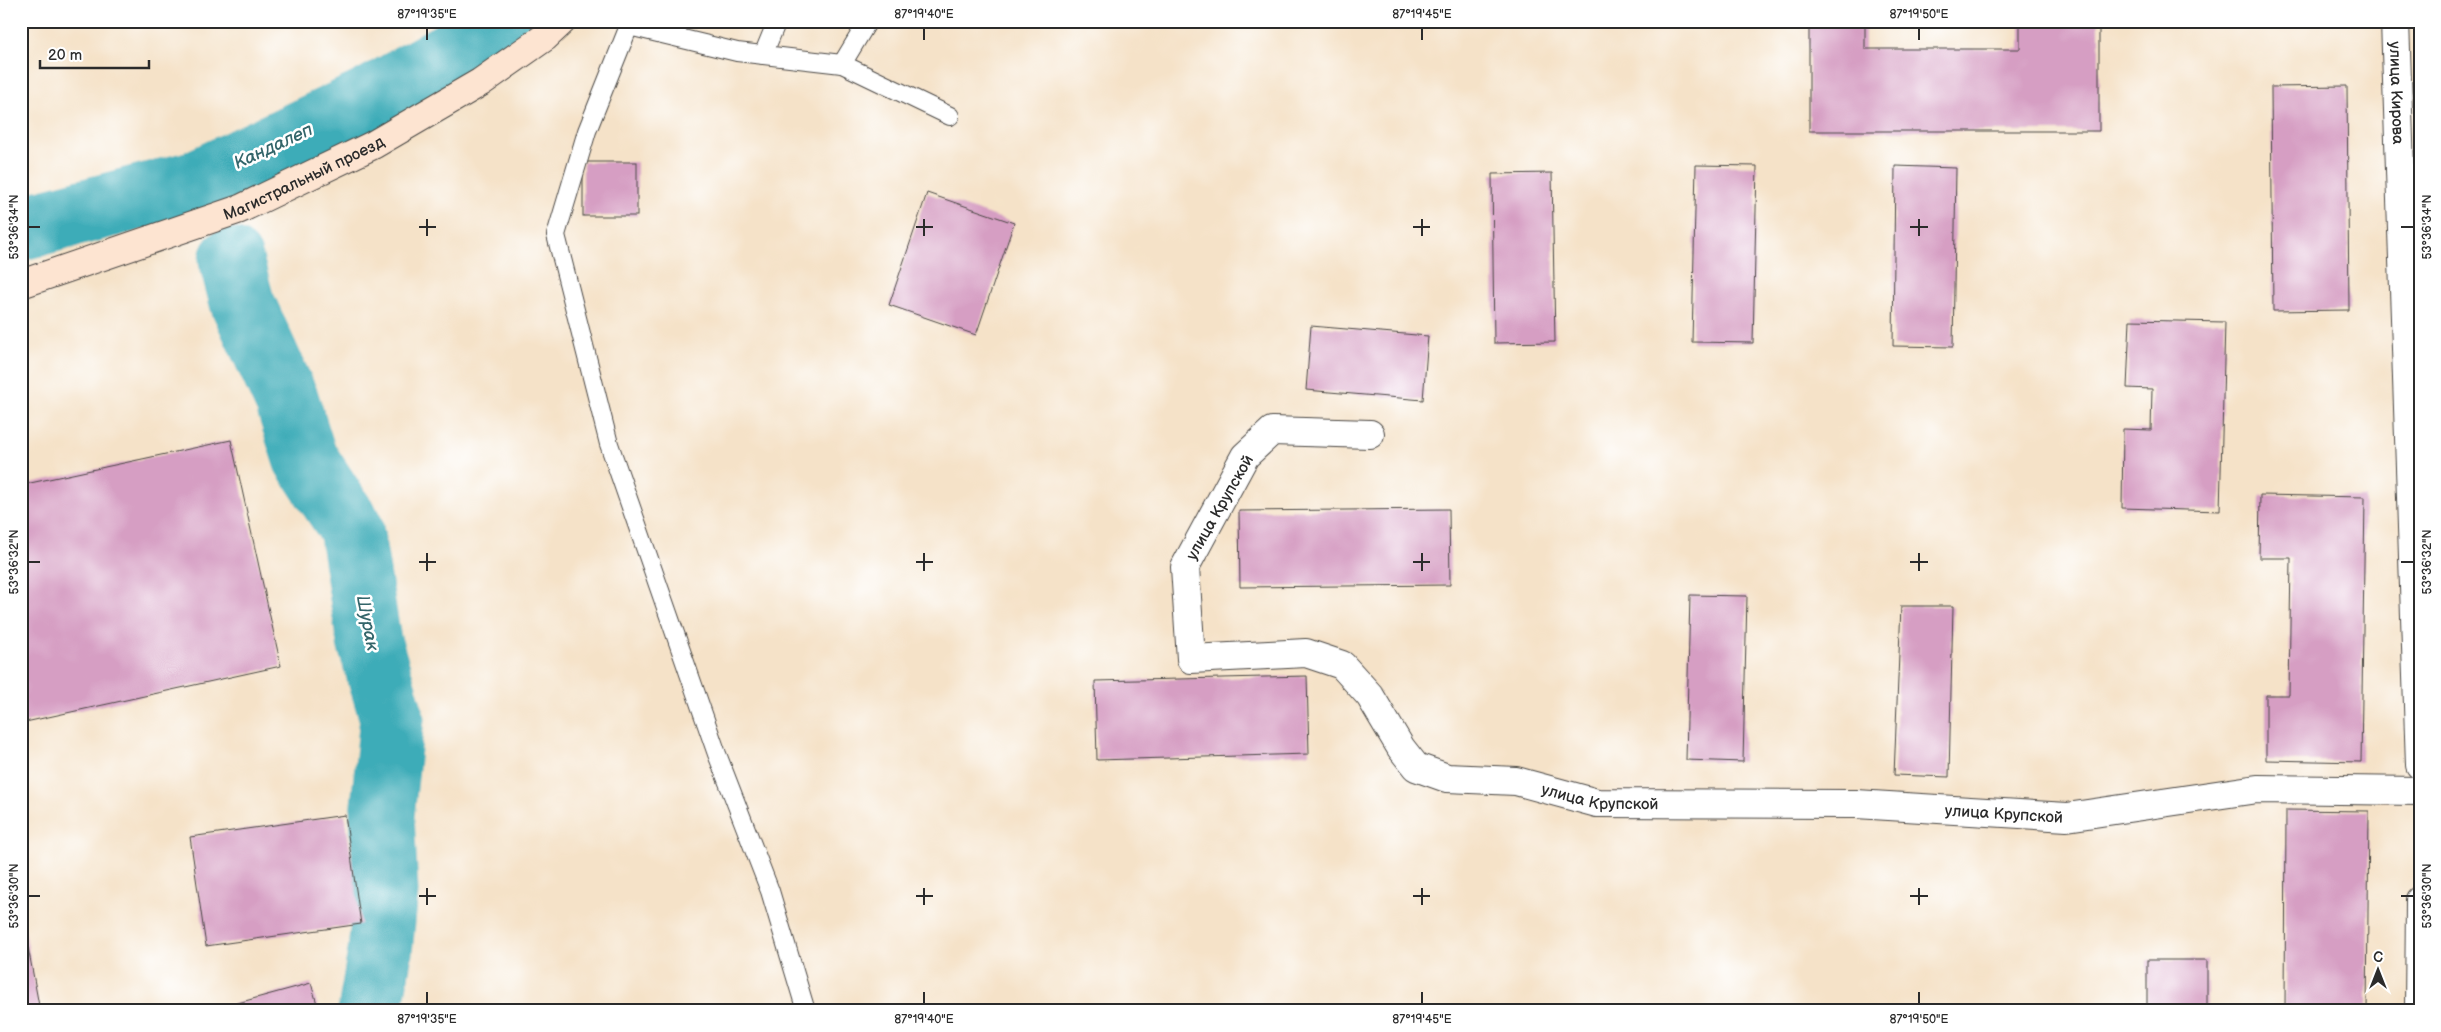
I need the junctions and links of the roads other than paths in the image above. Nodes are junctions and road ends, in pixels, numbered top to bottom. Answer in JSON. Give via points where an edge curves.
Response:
{"nodes":[{"id":1,"x":562,"y":21,"type":"edge"},
{"id":2,"x":777,"y":21,"type":"edge"},
{"id":3,"x":868,"y":21,"type":"edge"},
{"id":4,"x":2395,"y":21,"type":"edge"},
{"id":5,"x":627,"y":24,"type":"edge"},
{"id":6,"x":764,"y":55,"type":"junction"},
{"id":7,"x":842,"y":64,"type":"junction"},
{"id":8,"x":950,"y":116,"type":"dead end"},
{"id":9,"x":21,"y":284,"type":"edge"},
{"id":10,"x":1370,"y":434,"type":"dead end"},
{"id":11,"x":2420,"y":765,"type":"edge"},
{"id":12,"x":2420,"y":791,"type":"edge"},
{"id":13,"x":2420,"y":900,"type":"edge"},
{"id":14,"x":806,"y":1011,"type":"edge"},
{"id":15,"x":2419,"y":1011,"type":"edge"}],
"edges":[{"from":1,"to":9,"type":"main road","name":"Магистральный проезд","via":[[545,37],[481,82],[372,145],[240,209]]},
{"from":2,"to":6,"type":"lane"},
{"from":3,"to":7,"type":"lane"},
{"from":4,"to":11,"type":"street","name":"улица Кирова"},
{"from":5,"to":6,"type":"lane","via":[[737,52]]},
{"from":5,"to":14,"type":"lane","via":[[587,131],[556,235],[609,444],[717,754],[770,890]]},
{"from":6,"to":7,"type":"lane"},
{"from":7,"to":8,"type":"lane"},
{"from":10,"to":12,"type":"street","name":"улица Крупской","via":[[1272,431],[1245,456],[1185,567],[1190,659],[1306,653],[1342,665],[1370,696],[1416,767],[1447,778],[1516,781],[1597,803],[1856,804],[2067,817],[2257,789]]},
{"from":13,"to":15,"type":"street"}]}
